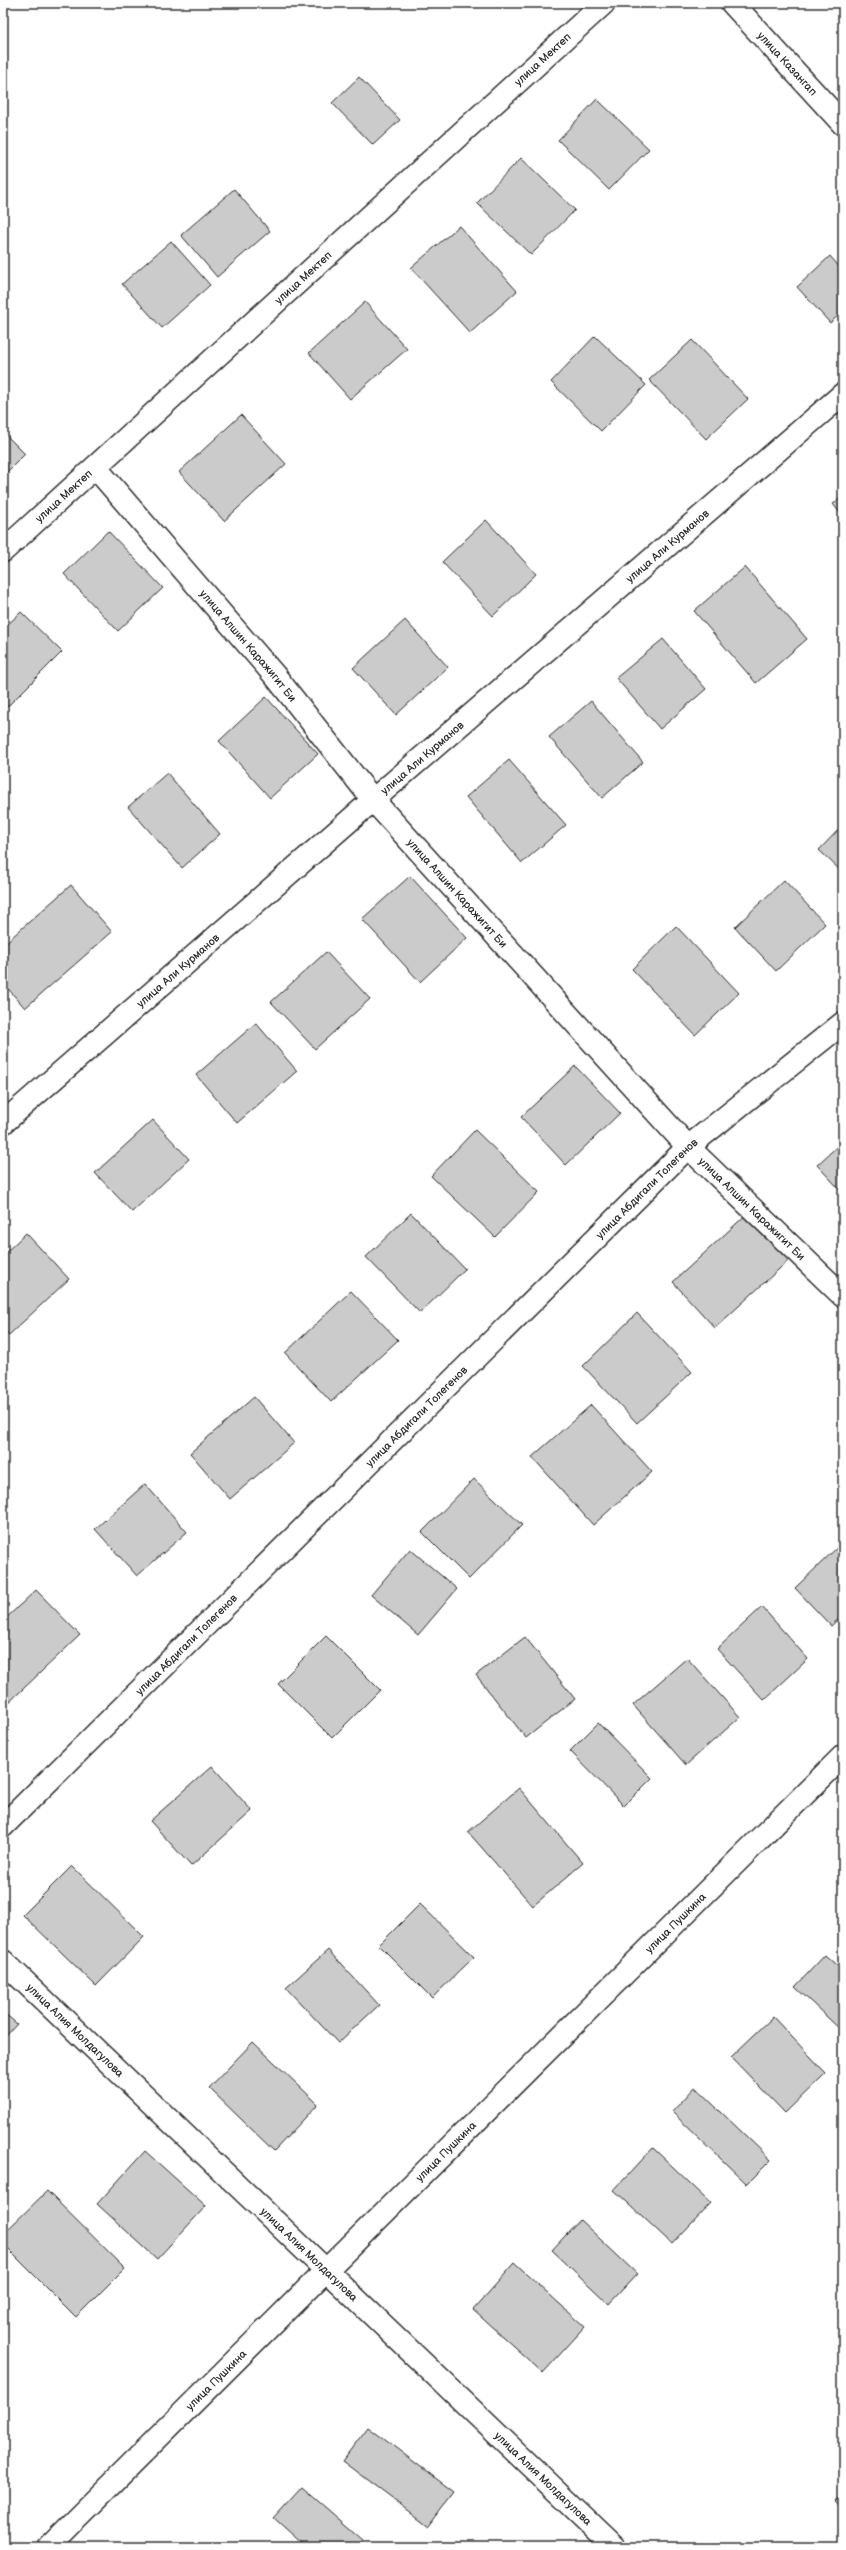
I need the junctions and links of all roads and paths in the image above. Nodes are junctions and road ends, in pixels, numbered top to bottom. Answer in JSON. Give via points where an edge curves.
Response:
{"nodes":[{"id":1,"x":604,"y":3,"type":"edge"},
{"id":2,"x":732,"y":3,"type":"edge"},
{"id":3,"x":843,"y":124,"type":"edge"},
{"id":4,"x":843,"y":394,"type":"edge"},
{"id":5,"x":96,"y":468,"type":"junction"},
{"id":6,"x":3,"y":551,"type":"edge"},
{"id":7,"x":373,"y":800,"type":"junction"},
{"id":8,"x":843,"y":1023,"type":"edge"},
{"id":9,"x":3,"y":1123,"type":"edge"},
{"id":10,"x":688,"y":1147,"type":"junction"},
{"id":11,"x":843,"y":1296,"type":"edge"},
{"id":12,"x":843,"y":1756,"type":"edge"},
{"id":13,"x":3,"y":1826,"type":"edge"},
{"id":14,"x":3,"y":1961,"type":"edge"},
{"id":15,"x":326,"y":2271,"type":"junction"},
{"id":16,"x":48,"y":2547,"type":"edge"},
{"id":17,"x":615,"y":2547,"type":"edge"}],
"edges":[{"from":1,"to":5,"type":"street","name":"улица Мектеп"},
{"from":2,"to":3,"type":"street","name":"улица Казангап"},
{"from":4,"to":7,"type":"street","name":"улица Али Курманов"},
{"from":5,"to":6,"type":"street","name":"улица Мектеп"},
{"from":5,"to":7,"type":"street","name":"улица Алшин Каражигит Би","via":[[276,677]]},
{"from":7,"to":9,"type":"street","name":"улица Али Курманов"},
{"from":7,"to":10,"type":"street","name":"улица Алшин Каражигит Би"},
{"from":8,"to":10,"type":"street","name":"улица Абдигали Толегенов"},
{"from":10,"to":11,"type":"street","name":"улица Алшин Каражигит Би"},
{"from":10,"to":13,"type":"street","name":"улица Абдигали Толегенов"},
{"from":12,"to":15,"type":"street","name":"улица Пушкина"},
{"from":14,"to":15,"type":"street","name":"улица Алия Молдагулова"},
{"from":15,"to":16,"type":"street","name":"улица Пушкина"},
{"from":15,"to":17,"type":"street","name":"улица Алия Молдагулова"}]}
